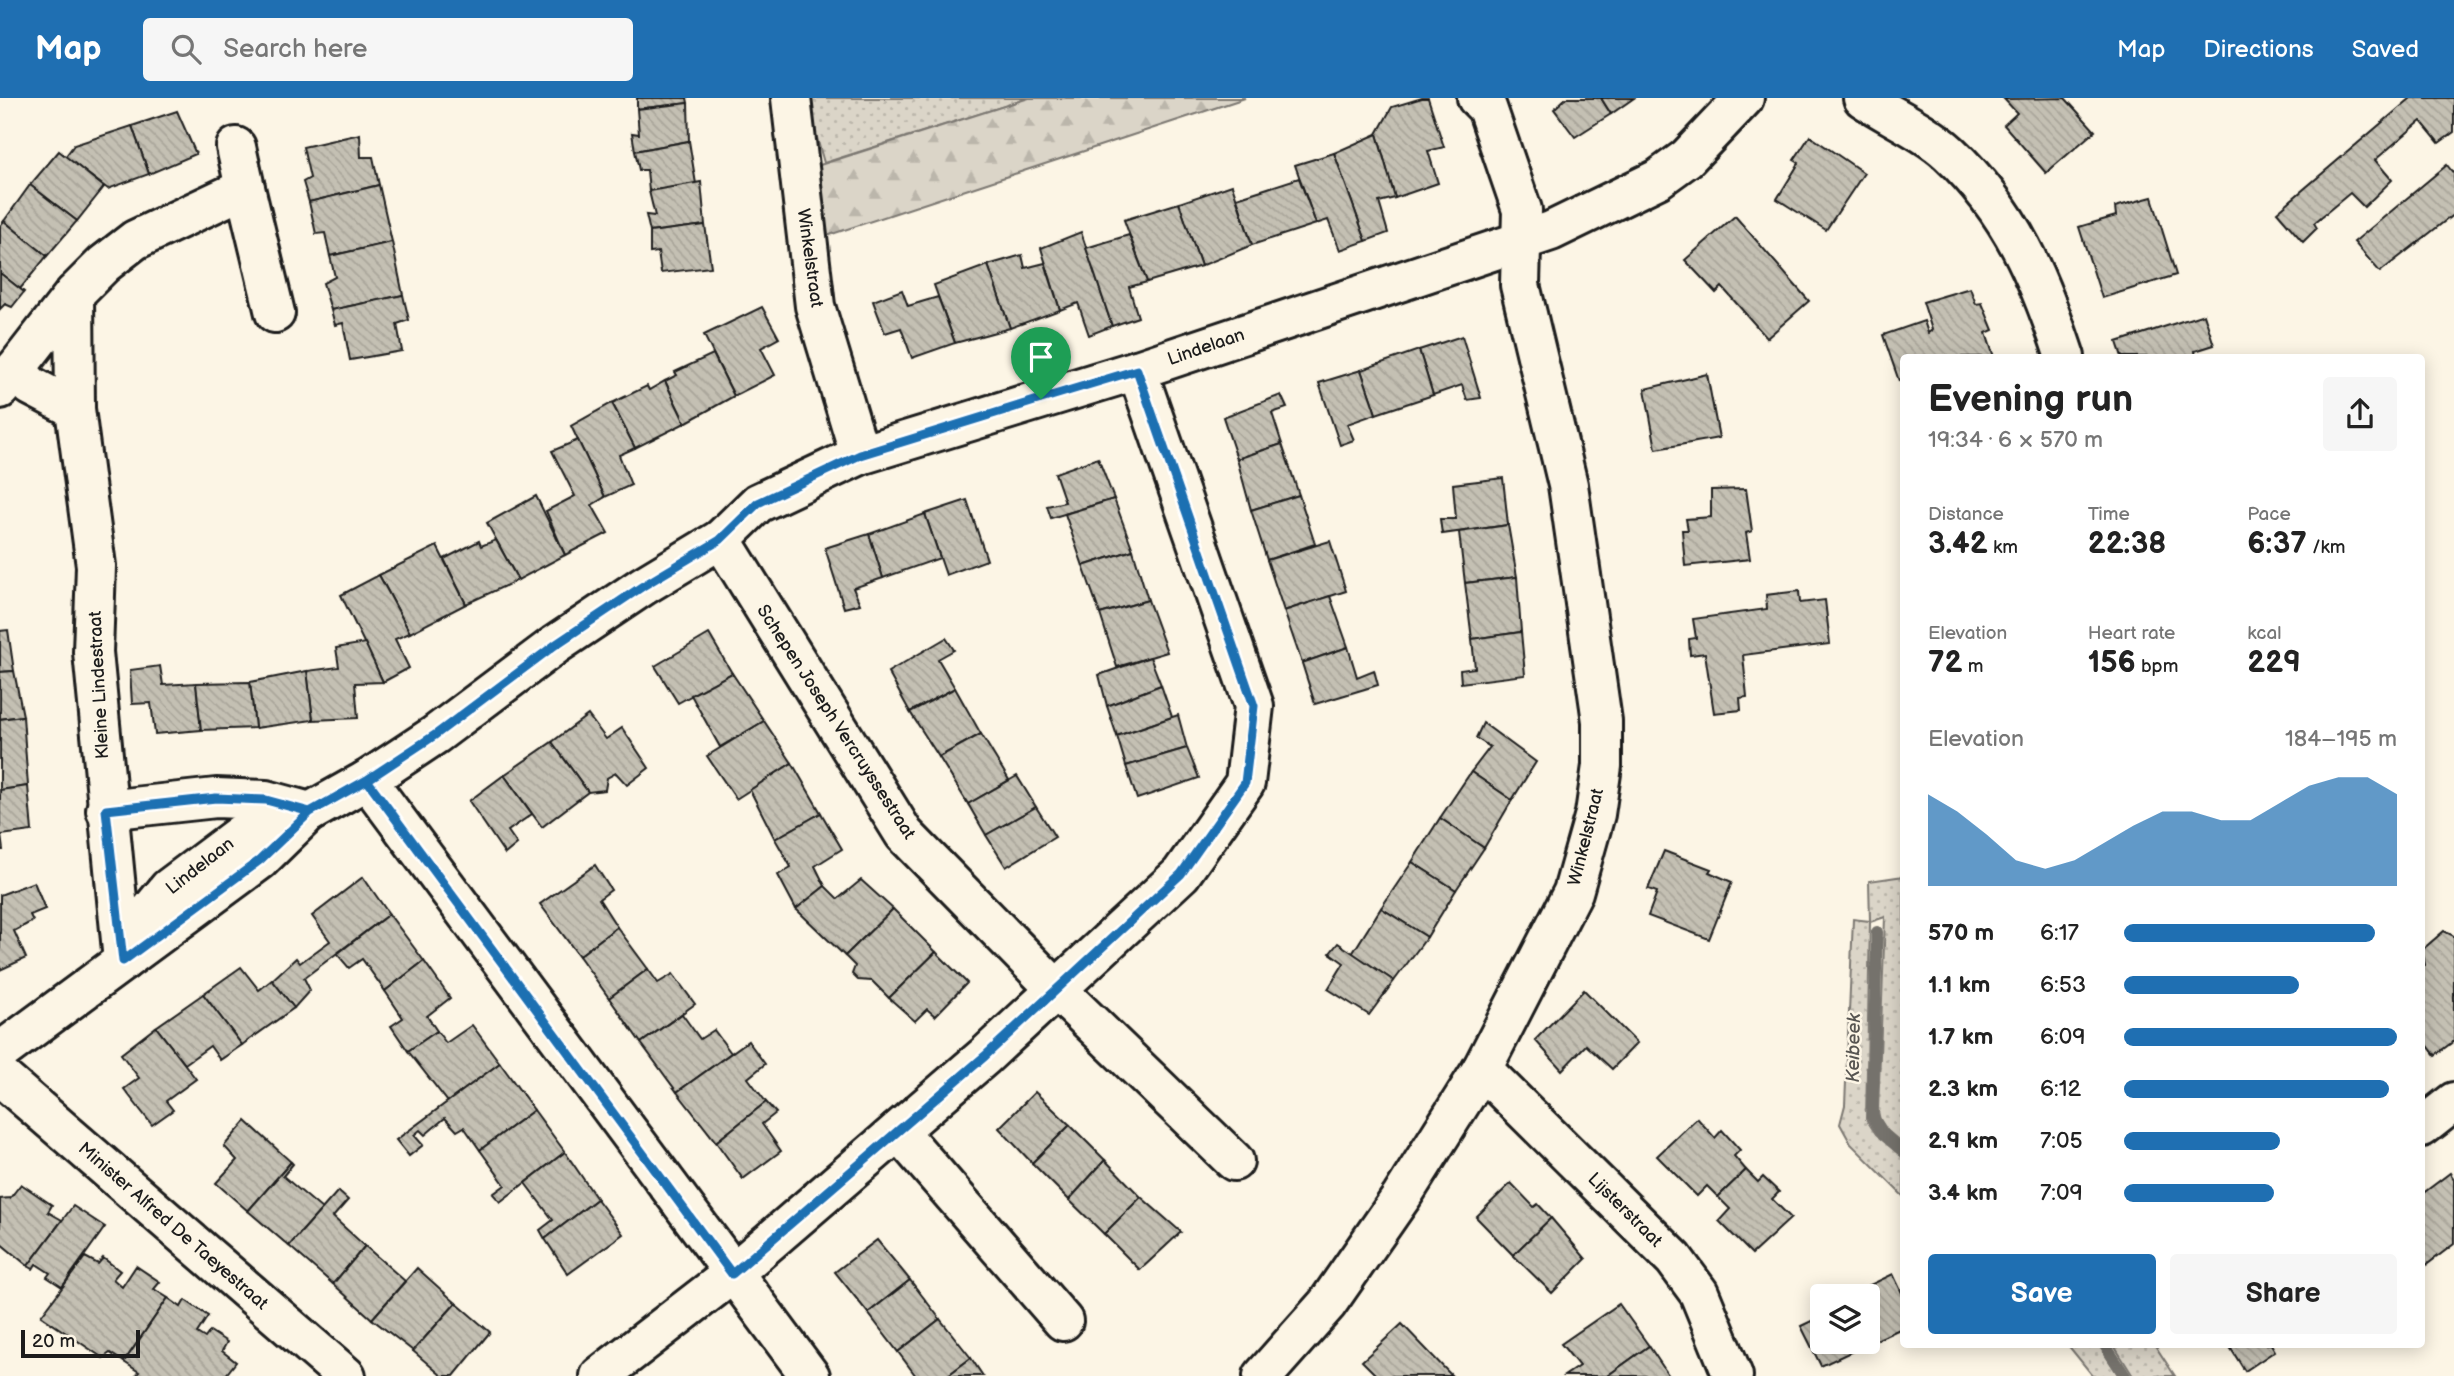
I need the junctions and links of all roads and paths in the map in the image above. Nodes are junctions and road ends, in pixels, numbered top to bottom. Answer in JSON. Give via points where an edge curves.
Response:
{"nodes":[{"id":1,"x":791,"y":98,"type":"edge"},
{"id":2,"x":1477,"y":98,"type":"edge"},
{"id":3,"x":1744,"y":98,"type":"edge"},
{"id":4,"x":1863,"y":98,"type":"edge"},
{"id":5,"x":236,"y":147,"type":"dead end"},
{"id":6,"x":246,"y":188,"type":"junction"},
{"id":7,"x":1522,"y":240,"type":"junction"},
{"id":8,"x":74,"y":294,"type":"junction"},
{"id":9,"x":275,"y":313,"type":"dead end"},
{"id":10,"x":2064,"y":354,"type":"edge"},
{"id":11,"x":1137,"y":370,"type":"junction"},
{"id":12,"x":8,"y":379,"type":"edge"},
{"id":13,"x":75,"y":409,"type":"junction"},
{"id":14,"x":860,"y":455,"type":"junction"},
{"id":15,"x":720,"y":540,"type":"junction"},
{"id":16,"x":367,"y":780,"type":"junction"},
{"id":17,"x":106,"y":810,"type":"junction"},
{"id":18,"x":310,"y":812,"type":"junction"},
{"id":19,"x":123,"y":961,"type":"junction"},
{"id":20,"x":1057,"y":990,"type":"junction"},
{"id":21,"x":0,"y":1052,"type":"edge"},
{"id":22,"x":1482,"y":1069,"type":"junction"},
{"id":23,"x":0,"y":1076,"type":"edge"},
{"id":24,"x":2454,"y":1102,"type":"edge"},
{"id":25,"x":2425,"y":1125,"type":"edge"},
{"id":26,"x":898,"y":1131,"type":"junction"},
{"id":27,"x":1234,"y":1161,"type":"dead end"},
{"id":28,"x":732,"y":1274,"type":"junction"},
{"id":29,"x":1063,"y":1321,"type":"dead end"},
{"id":30,"x":346,"y":1376,"type":"edge"},
{"id":31,"x":600,"y":1376,"type":"edge"},
{"id":32,"x":810,"y":1376,"type":"edge"},
{"id":33,"x":1263,"y":1376,"type":"edge"},
{"id":34,"x":1733,"y":1376,"type":"edge"}],
"edges":[{"from":1,"to":14,"type":"street","name":"Winkelstraat","via":[[815,306]]},
{"from":2,"to":7,"type":"street","name":"Winkelstraat","via":[[1487,108],[1522,210]]},
{"from":3,"to":7,"type":"street","name":"Lindelaan","via":[[1687,158],[1658,179],[1551,231]]},
{"from":4,"to":10,"type":"street","via":[[1948,152],[1995,206],[2024,249]]},
{"from":5,"to":6,"type":"street"},
{"from":6,"to":8,"type":"street","via":[[135,240]]},
{"from":6,"to":9,"type":"street"},
{"from":7,"to":11,"type":"street","name":"Lindelaan"},
{"from":7,"to":22,"type":"street","name":"Winkelstraat","via":[[1520,285],[1569,485],[1602,721],[1602,766],[1595,814],[1573,892]]},
{"from":8,"to":12,"type":"street"},
{"from":8,"to":13,"type":"street","name":"Kleine Lindestraat"},
{"from":11,"to":14,"type":"street","name":"Lindelaan"},
{"from":11,"to":20,"type":"street","via":[[1254,706],[1245,783],[1181,874]]},
{"from":12,"to":13,"type":"street"},
{"from":13,"to":17,"type":"street","name":"Kleine Lindestraat","via":[[96,566],[93,652]]},
{"from":14,"to":15,"type":"street","name":"Lindelaan","via":[[758,503]]},
{"from":15,"to":16,"type":"street","name":"Lindelaan","via":[[610,608]]},
{"from":15,"to":20,"type":"street","name":"Schepen Joseph Vercruyssestraat","via":[[904,834]]},
{"from":16,"to":18,"type":"street","name":"Lindelaan"},
{"from":16,"to":28,"type":"street"},
{"from":17,"to":18,"type":"street","via":[[216,798],[266,800]]},
{"from":17,"to":19,"type":"street","name":"Kleine Lindestraat"},
{"from":18,"to":19,"type":"street","name":"Lindelaan","via":[[241,834],[169,888],[142,922]]},
{"from":19,"to":21,"type":"street","name":"Lindelaan"},
{"from":20,"to":26,"type":"street"},
{"from":20,"to":27,"type":"street","name":"Schepen Joseph Vercruyssestraat"},
{"from":22,"to":33,"type":"street","name":"Winkelstraat","via":[[1327,1304]]},
{"from":22,"to":34,"type":"street","name":"Lijsterstraat","via":[[1674,1259],[1699,1293]]},
{"from":23,"to":30,"type":"street","name":"Minister Alfred De Taeyestraat"},
{"from":24,"to":25,"type":"street"},
{"from":26,"to":28,"type":"street"},
{"from":26,"to":29,"type":"street"},
{"from":28,"to":31,"type":"street"},
{"from":28,"to":32,"type":"street"}]}
